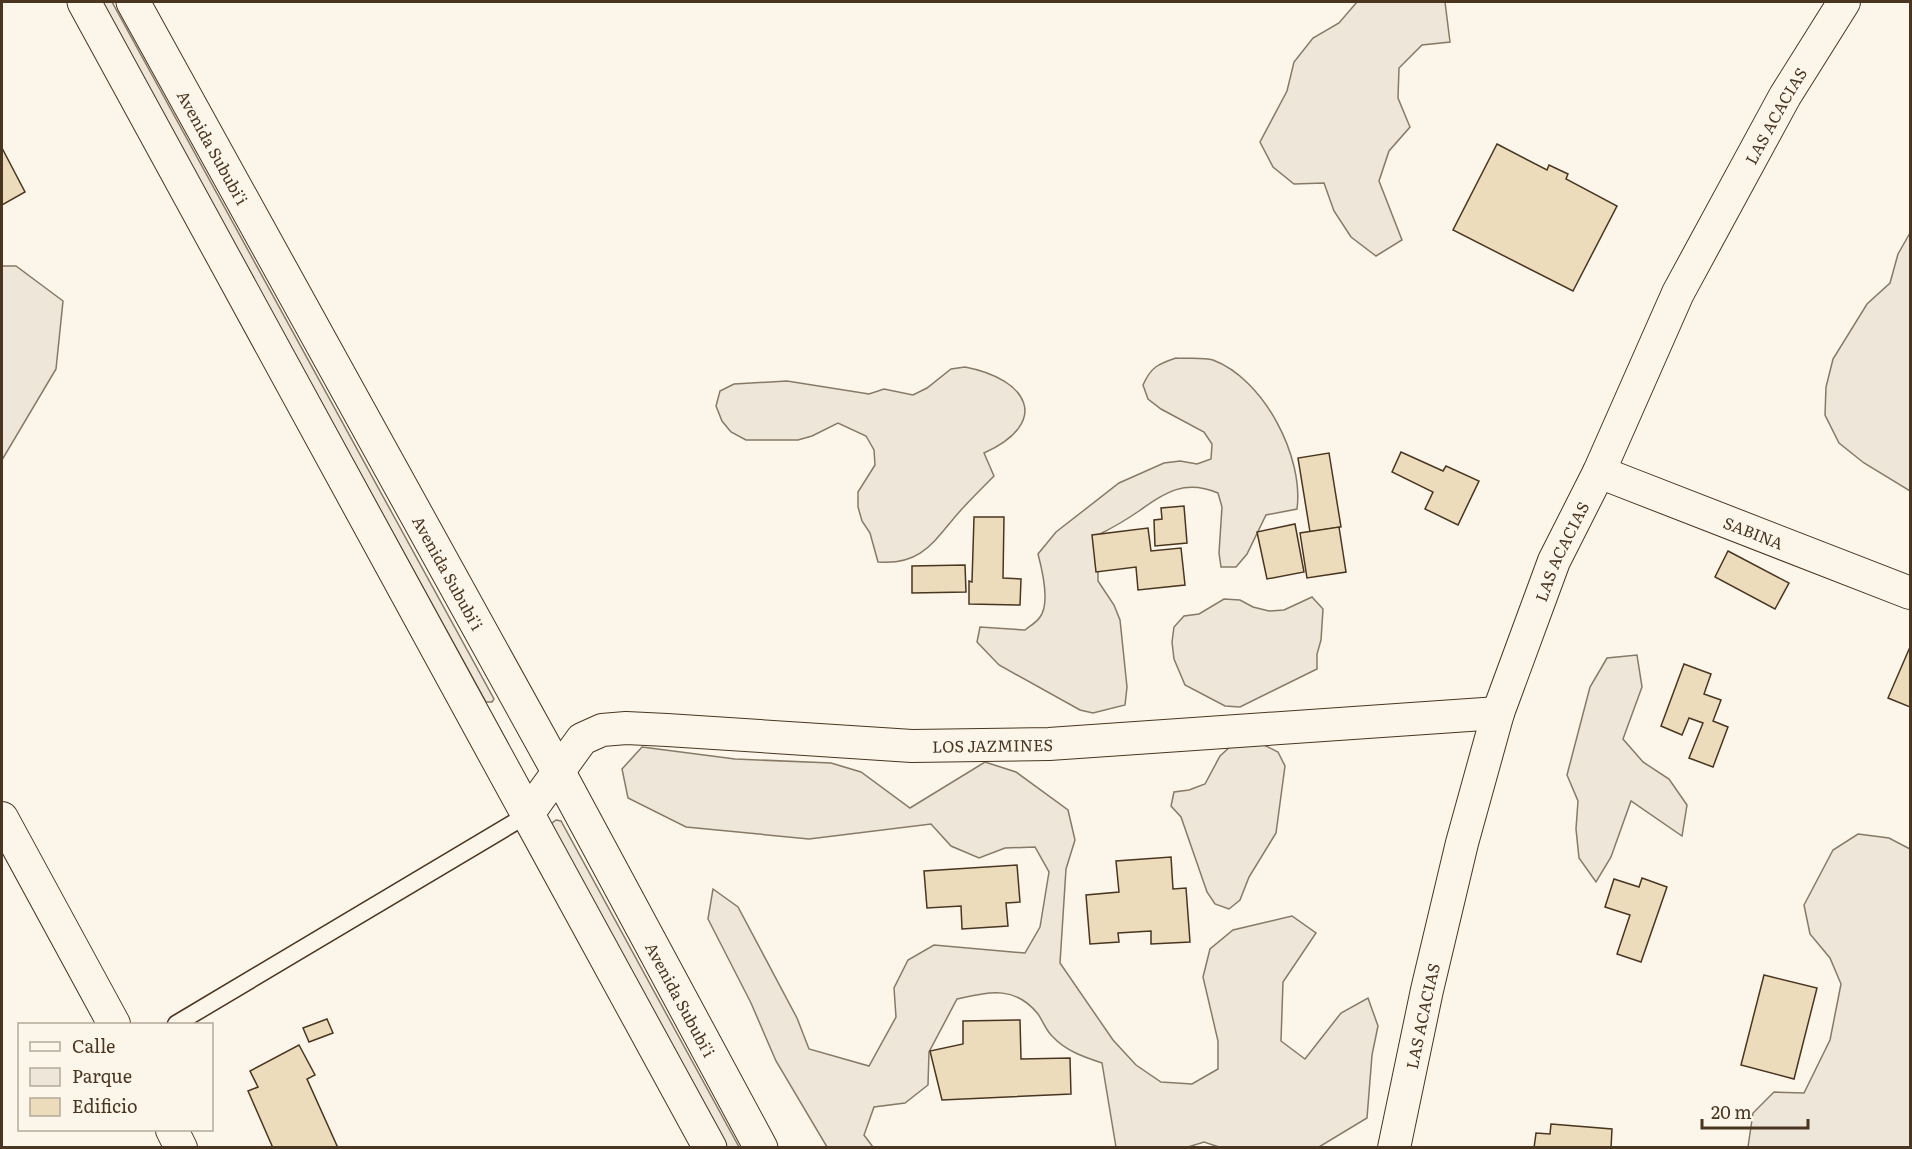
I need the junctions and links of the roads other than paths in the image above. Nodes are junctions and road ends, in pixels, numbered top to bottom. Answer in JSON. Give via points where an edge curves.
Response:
{"nodes":[{"id":1,"x":84,"y":2,"type":"edge"},
{"id":2,"x":133,"y":2,"type":"edge"},
{"id":3,"x":1844,"y":2,"type":"edge"},
{"id":4,"x":1599,"y":472,"type":"junction"},
{"id":5,"x":1911,"y":593,"type":"edge"},
{"id":6,"x":1498,"y":713,"type":"junction"},
{"id":7,"x":558,"y":771,"type":"junction"},
{"id":8,"x":527,"y":814,"type":"junction"},
{"id":9,"x":2,"y":818,"type":"edge"},
{"id":10,"x":113,"y":1023,"type":"edge"},
{"id":11,"x":178,"y":1023,"type":"edge"},
{"id":12,"x":173,"y":1131,"type":"edge"},
{"id":13,"x":182,"y":1148,"type":"edge"},
{"id":14,"x":710,"y":1148,"type":"edge"},
{"id":15,"x":761,"y":1148,"type":"edge"},
{"id":16,"x":1394,"y":1148,"type":"edge"}],
"edges":[{"from":1,"to":8,"type":"street"},
{"from":2,"to":7,"type":"street","name":"Avenida Sububi'i"},
{"from":3,"to":4,"type":"street","name":"LAS ACACIAS","via":[[1785,96],[1678,293]]},
{"from":4,"to":5,"type":"street","name":"SABINA"},
{"from":4,"to":6,"type":"street","name":"LAS ACACIAS","via":[[1554,561]]},
{"from":6,"to":7,"type":"street","name":"LOS JAZMINES","via":[[1049,744],[912,746],[626,728],[602,730],[582,739]]},
{"from":6,"to":16,"type":"street","name":"LAS ACACIAS","via":[[1462,843]]},
{"from":7,"to":8,"type":"street","name":"LOS JAZMINES"},
{"from":7,"to":15,"type":"street","name":"Avenida Sububi'i"},
{"from":8,"to":11,"type":"lane"},
{"from":8,"to":14,"type":"street"},
{"from":9,"to":10,"type":"street"},
{"from":12,"to":13,"type":"street"}]}
